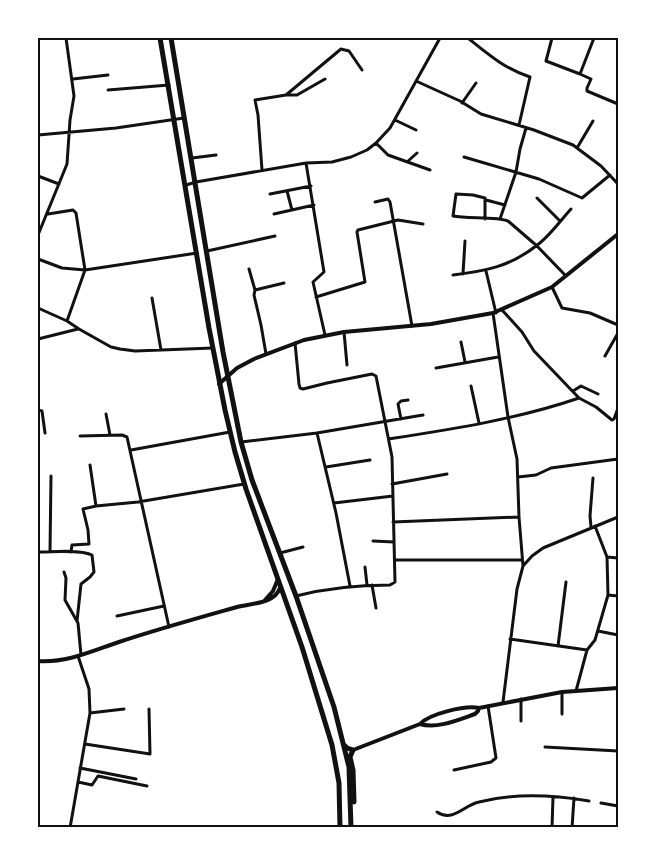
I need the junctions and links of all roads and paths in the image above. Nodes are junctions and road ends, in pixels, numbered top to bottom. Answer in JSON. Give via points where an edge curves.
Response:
{"nodes":[{"id":1,"x":66,"y":38,"type":"edge"},
{"id":2,"x":160,"y":38,"type":"edge"},
{"id":3,"x":171,"y":38,"type":"edge"},
{"id":4,"x":440,"y":38,"type":"edge"},
{"id":5,"x":468,"y":38,"type":"edge"},
{"id":6,"x":552,"y":38,"type":"edge"},
{"id":7,"x":594,"y":38,"type":"edge"},
{"id":8,"x":176,"y":67,"type":"junction"},
{"id":9,"x":166,"y":69,"type":"junction"},
{"id":10,"x":362,"y":70,"type":"dead end"},
{"id":11,"x":580,"y":74,"type":"junction"},
{"id":12,"x":108,"y":75,"type":"dead end"},
{"id":13,"x":73,"y":79,"type":"junction"},
{"id":14,"x":325,"y":80,"type":"dead end"},
{"id":15,"x":416,"y":80,"type":"junction"},
{"id":16,"x":476,"y":82,"type":"dead end"},
{"id":17,"x":169,"y":86,"type":"junction"},
{"id":18,"x":108,"y":90,"type":"dead end"},
{"id":19,"x":286,"y":95,"type":"junction"},
{"id":20,"x":462,"y":103,"type":"junction"},
{"id":21,"x":618,"y":104,"type":"edge"},
{"id":22,"x":185,"y":118,"type":"junction"},
{"id":23,"x":174,"y":119,"type":"junction"},
{"id":24,"x":395,"y":120,"type":"junction"},
{"id":25,"x":593,"y":121,"type":"dead end"},
{"id":26,"x":519,"y":125,"type":"junction"},
{"id":27,"x":526,"y":128,"type":"junction"},
{"id":28,"x":416,"y":130,"type":"dead end"},
{"id":29,"x":69,"y":133,"type":"junction"},
{"id":30,"x":38,"y":135,"type":"edge"},
{"id":31,"x":376,"y":143,"type":"junction"},
{"id":32,"x":577,"y":148,"type":"junction"},
{"id":33,"x":417,"y":153,"type":"dead end"},
{"id":34,"x":216,"y":154,"type":"dead end"},
{"id":35,"x":464,"y":157,"type":"dead end"},
{"id":36,"x":192,"y":158,"type":"junction"},
{"id":37,"x":407,"y":162,"type":"junction"},
{"id":38,"x":306,"y":163,"type":"junction"},
{"id":39,"x":262,"y":170,"type":"junction"},
{"id":40,"x":430,"y":170,"type":"dead end"},
{"id":41,"x":516,"y":172,"type":"junction"},
{"id":42,"x":610,"y":175,"type":"junction"},
{"id":43,"x":38,"y":176,"type":"edge"},
{"id":44,"x":196,"y":182,"type":"junction"},
{"id":45,"x":59,"y":184,"type":"junction"},
{"id":46,"x":618,"y":184,"type":"edge"},
{"id":47,"x":186,"y":185,"type":"junction"},
{"id":48,"x":311,"y":186,"type":"junction"},
{"id":49,"x":287,"y":191,"type":"junction"},
{"id":50,"x":270,"y":194,"type":"dead end"},
{"id":51,"x":537,"y":198,"type":"dead end"},
{"id":52,"x":486,"y":200,"type":"junction"},
{"id":53,"x":375,"y":202,"type":"dead end"},
{"id":54,"x":505,"y":205,"type":"junction"},
{"id":55,"x":314,"y":206,"type":"junction"},
{"id":56,"x":571,"y":209,"type":"dead end"},
{"id":57,"x":292,"y":210,"type":"junction"},
{"id":58,"x":48,"y":214,"type":"junction"},
{"id":59,"x":274,"y":214,"type":"dead end"},
{"id":60,"x":38,"y":219,"type":"edge"},
{"id":61,"x":485,"y":219,"type":"junction"},
{"id":62,"x":500,"y":219,"type":"junction"},
{"id":63,"x":394,"y":221,"type":"junction"},
{"id":64,"x":560,"y":221,"type":"junction"},
{"id":65,"x":44,"y":222,"type":"junction"},
{"id":66,"x":423,"y":224,"type":"dead end"},
{"id":67,"x":618,"y":234,"type":"edge"},
{"id":68,"x":38,"y":235,"type":"edge"},
{"id":69,"x":274,"y":236,"type":"dead end"},
{"id":70,"x":465,"y":241,"type":"dead end"},
{"id":71,"x":537,"y":246,"type":"junction"},
{"id":72,"x":208,"y":251,"type":"junction"},
{"id":73,"x":197,"y":253,"type":"junction"},
{"id":74,"x":38,"y":259,"type":"edge"},
{"id":75,"x":249,"y":269,"type":"dead end"},
{"id":76,"x":85,"y":270,"type":"junction"},
{"id":77,"x":486,"y":271,"type":"junction"},
{"id":78,"x":463,"y":274,"type":"junction"},
{"id":79,"x":453,"y":275,"type":"dead end"},
{"id":80,"x":565,"y":275,"type":"junction"},
{"id":81,"x":284,"y":283,"type":"dead end"},
{"id":82,"x":552,"y":287,"type":"junction"},
{"id":83,"x":254,"y":290,"type":"junction"},
{"id":84,"x":316,"y":297,"type":"junction"},
{"id":85,"x":152,"y":298,"type":"dead end"},
{"id":86,"x":38,"y":308,"type":"edge"},
{"id":87,"x":502,"y":310,"type":"junction"},
{"id":88,"x":494,"y":313,"type":"junction"},
{"id":89,"x":67,"y":320,"type":"junction"},
{"id":90,"x":618,"y":325,"type":"edge"},
{"id":91,"x":412,"y":326,"type":"junction"},
{"id":92,"x":78,"y":329,"type":"junction"},
{"id":93,"x":344,"y":332,"type":"junction"},
{"id":94,"x":618,"y":333,"type":"edge"},
{"id":95,"x":325,"y":335,"type":"junction"},
{"id":96,"x":38,"y":339,"type":"edge"},
{"id":97,"x":461,"y":342,"type":"dead end"},
{"id":98,"x":295,"y":343,"type":"junction"},
{"id":99,"x":213,"y":348,"type":"junction"},
{"id":100,"x":161,"y":350,"type":"junction"},
{"id":101,"x":266,"y":354,"type":"junction"},
{"id":102,"x":605,"y":356,"type":"dead end"},
{"id":103,"x":498,"y":357,"type":"junction"},
{"id":104,"x":466,"y":362,"type":"junction"},
{"id":105,"x":347,"y":364,"type":"dead end"},
{"id":106,"x":436,"y":368,"type":"dead end"},
{"id":107,"x":228,"y":377,"type":"junction"},
{"id":108,"x":219,"y":384,"type":"junction"},
{"id":109,"x":471,"y":386,"type":"dead end"},
{"id":110,"x":573,"y":391,"type":"junction"},
{"id":111,"x":598,"y":394,"type":"dead end"},
{"id":112,"x":579,"y":398,"type":"junction"},
{"id":113,"x":408,"y":400,"type":"dead end"},
{"id":114,"x":618,"y":408,"type":"edge"},
{"id":115,"x":38,"y":410,"type":"edge"},
{"id":116,"x":106,"y":414,"type":"dead end"},
{"id":117,"x":423,"y":415,"type":"dead end"},
{"id":118,"x":508,"y":417,"type":"junction"},
{"id":119,"x":401,"y":419,"type":"junction"},
{"id":120,"x":385,"y":420,"type":"junction"},
{"id":121,"x":479,"y":423,"type":"junction"},
{"id":122,"x":230,"y":432,"type":"junction"},
{"id":123,"x":45,"y":433,"type":"dead end"},
{"id":124,"x":317,"y":433,"type":"junction"},
{"id":125,"x":110,"y":435,"type":"junction"},
{"id":126,"x":80,"y":436,"type":"dead end"},
{"id":127,"x":389,"y":439,"type":"junction"},
{"id":128,"x":241,"y":442,"type":"junction"},
{"id":129,"x":131,"y":450,"type":"junction"},
{"id":130,"x":370,"y":460,"type":"dead end"},
{"id":131,"x":618,"y":460,"type":"edge"},
{"id":132,"x":90,"y":465,"type":"dead end"},
{"id":133,"x":326,"y":467,"type":"junction"},
{"id":134,"x":447,"y":474,"type":"dead end"},
{"id":135,"x":51,"y":476,"type":"dead end"},
{"id":136,"x":518,"y":477,"type":"junction"},
{"id":137,"x":594,"y":478,"type":"dead end"},
{"id":138,"x":244,"y":484,"type":"junction"},
{"id":139,"x":392,"y":484,"type":"junction"},
{"id":140,"x":393,"y":496,"type":"junction"},
{"id":141,"x":142,"y":501,"type":"junction"},
{"id":142,"x":334,"y":503,"type":"junction"},
{"id":143,"x":96,"y":506,"type":"junction"},
{"id":144,"x":518,"y":517,"type":"junction"},
{"id":145,"x":618,"y":517,"type":"edge"},
{"id":146,"x":393,"y":522,"type":"junction"},
{"id":147,"x":593,"y":527,"type":"junction"},
{"id":148,"x":373,"y":541,"type":"dead end"},
{"id":149,"x":394,"y":542,"type":"junction"},
{"id":150,"x":303,"y":547,"type":"dead end"},
{"id":151,"x":38,"y":552,"type":"edge"},
{"id":152,"x":50,"y":552,"type":"junction"},
{"id":153,"x":71,"y":552,"type":"junction"},
{"id":154,"x":279,"y":554,"type":"junction"},
{"id":155,"x":607,"y":557,"type":"junction"},
{"id":156,"x":618,"y":558,"type":"edge"},
{"id":157,"x":394,"y":560,"type":"junction"},
{"id":158,"x":522,"y":560,"type":"junction"},
{"id":159,"x":365,"y":566,"type":"dead end"},
{"id":160,"x":522,"y":566,"type":"junction"},
{"id":161,"x":64,"y":572,"type":"dead end"},
{"id":162,"x":278,"y":578,"type":"junction"},
{"id":163,"x":566,"y":582,"type":"dead end"},
{"id":164,"x":290,"y":583,"type":"junction"},
{"id":165,"x":367,"y":585,"type":"junction"},
{"id":166,"x":372,"y":585,"type":"junction"},
{"id":167,"x":281,"y":586,"type":"junction"},
{"id":168,"x":350,"y":586,"type":"junction"},
{"id":169,"x":608,"y":595,"type":"junction"},
{"id":170,"x":296,"y":596,"type":"junction"},
{"id":171,"x":618,"y":596,"type":"edge"},
{"id":172,"x":266,"y":600,"type":"junction"},
{"id":173,"x":164,"y":606,"type":"junction"},
{"id":174,"x":376,"y":608,"type":"dead end"},
{"id":175,"x":117,"y":616,"type":"dead end"},
{"id":176,"x":77,"y":621,"type":"junction"},
{"id":177,"x":168,"y":627,"type":"junction"},
{"id":178,"x":598,"y":631,"type":"junction"},
{"id":179,"x":618,"y":635,"type":"edge"},
{"id":180,"x":510,"y":639,"type":"junction"},
{"id":181,"x":558,"y":646,"type":"junction"},
{"id":182,"x":587,"y":650,"type":"junction"},
{"id":183,"x":80,"y":656,"type":"junction"},
{"id":184,"x":38,"y":661,"type":"edge"},
{"id":185,"x":618,"y":688,"type":"edge"},
{"id":186,"x":576,"y":691,"type":"junction"},
{"id":187,"x":562,"y":692,"type":"junction"},
{"id":188,"x":521,"y":699,"type":"junction"},
{"id":189,"x":503,"y":702,"type":"junction"},
{"id":190,"x":488,"y":706,"type":"junction"},
{"id":191,"x":478,"y":708,"type":"junction"},
{"id":192,"x":124,"y":709,"type":"dead end"},
{"id":193,"x":149,"y":709,"type":"dead end"},
{"id":194,"x":453,"y":710,"type":"junction"},
{"id":195,"x":90,"y":713,"type":"junction"},
{"id":196,"x":562,"y":714,"type":"dead end"},
{"id":197,"x":455,"y":720,"type":"junction"},
{"id":198,"x":521,"y":721,"type":"dead end"},
{"id":199,"x":420,"y":724,"type":"junction"},
{"id":200,"x":85,"y":744,"type":"junction"},
{"id":201,"x":344,"y":744,"type":"junction"},
{"id":202,"x":544,"y":747,"type":"dead end"},
{"id":203,"x":353,"y":750,"type":"junction"},
{"id":204,"x":618,"y":751,"type":"edge"},
{"id":205,"x":80,"y":768,"type":"junction"},
{"id":206,"x":454,"y":770,"type":"dead end"},
{"id":207,"x":136,"y":779,"type":"dead end"},
{"id":208,"x":78,"y":782,"type":"junction"},
{"id":209,"x":147,"y":786,"type":"dead end"},
{"id":210,"x":553,"y":797,"type":"junction"},
{"id":211,"x":574,"y":798,"type":"junction"},
{"id":212,"x":589,"y":800,"type":"dead end"},
{"id":213,"x":601,"y":803,"type":"dead end"},
{"id":214,"x":618,"y":806,"type":"edge"},
{"id":215,"x":437,"y":812,"type":"dead end"},
{"id":216,"x":70,"y":828,"type":"edge"},
{"id":217,"x":340,"y":828,"type":"edge"},
{"id":218,"x":353,"y":828,"type":"edge"},
{"id":219,"x":552,"y":828,"type":"edge"},
{"id":220,"x":572,"y":828,"type":"edge"}],
"edges":[{"from":1,"to":13,"type":"street"},
{"from":2,"to":9,"type":"highway"},
{"from":3,"to":8,"type":"highway"},
{"from":4,"to":15,"type":"street"},
{"from":5,"to":26,"type":"street","via":[[512,71],[530,77]]},
{"from":6,"to":11,"type":"street","via":[[546,61]]},
{"from":7,"to":11,"type":"street"},
{"from":8,"to":9,"type":"highway"},
{"from":8,"to":22,"type":"highway"},
{"from":9,"to":17,"type":"highway"},
{"from":10,"to":19,"type":"street","via":[[349,52],[341,49]]},
{"from":11,"to":21,"type":"street","via":[[592,79],[588,92]]},
{"from":12,"to":13,"type":"street"},
{"from":13,"to":29,"type":"street","via":[[74,100]]},
{"from":14,"to":19,"type":"street","via":[[297,95]]},
{"from":15,"to":20,"type":"street"},
{"from":15,"to":24,"type":"street"},
{"from":16,"to":20,"type":"street"},
{"from":17,"to":18,"type":"street"},
{"from":17,"to":23,"type":"highway"},
{"from":19,"to":39,"type":"street","via":[[255,100]]},
{"from":20,"to":26,"type":"street","via":[[487,116]]},
{"from":22,"to":23,"type":"street"},
{"from":22,"to":36,"type":"highway"},
{"from":23,"to":29,"type":"street"},
{"from":23,"to":47,"type":"highway"},
{"from":24,"to":28,"type":"street"},
{"from":24,"to":31,"type":"street"},
{"from":25,"to":32,"type":"street"},
{"from":26,"to":27,"type":"street"},
{"from":27,"to":32,"type":"street"},
{"from":27,"to":41,"type":"street"},
{"from":29,"to":30,"type":"street"},
{"from":29,"to":45,"type":"street","via":[[67,164]]},
{"from":31,"to":37,"type":"street","via":[[388,155]]},
{"from":31,"to":38,"type":"street","via":[[351,157]]},
{"from":32,"to":42,"type":"street"},
{"from":33,"to":37,"type":"street"},
{"from":34,"to":36,"type":"street"},
{"from":35,"to":41,"type":"street"},
{"from":36,"to":44,"type":"highway"},
{"from":37,"to":40,"type":"street"},
{"from":38,"to":39,"type":"street"},
{"from":38,"to":48,"type":"street"},
{"from":39,"to":44,"type":"street"},
{"from":41,"to":42,"type":"street","via":[[582,198]]},
{"from":41,"to":54,"type":"street"},
{"from":42,"to":46,"type":"street"},
{"from":43,"to":45,"type":"street"},
{"from":44,"to":47,"type":"street"},
{"from":44,"to":72,"type":"highway"},
{"from":45,"to":58,"type":"street"},
{"from":47,"to":73,"type":"highway"},
{"from":48,"to":49,"type":"street"},
{"from":48,"to":55,"type":"street"},
{"from":49,"to":50,"type":"street"},
{"from":49,"to":57,"type":"street"},
{"from":51,"to":64,"type":"street"},
{"from":52,"to":54,"type":"street"},
{"from":52,"to":61,"type":"street"},
{"from":52,"to":61,"type":"street","via":[[458,193],[452,214],[455,217]]},
{"from":53,"to":63,"type":"street","via":[[389,200]]},
{"from":54,"to":62,"type":"street"},
{"from":55,"to":57,"type":"street"},
{"from":55,"to":84,"type":"street","via":[[324,272],[313,280]]},
{"from":56,"to":64,"type":"street"},
{"from":57,"to":59,"type":"street"},
{"from":58,"to":65,"type":"street"},
{"from":58,"to":76,"type":"street","via":[[73,210],[76,213]]},
{"from":60,"to":65,"type":"street"},
{"from":61,"to":62,"type":"street"},
{"from":62,"to":71,"type":"street","via":[[508,221]]},
{"from":63,"to":66,"type":"street"},
{"from":63,"to":84,"type":"street","via":[[357,231],[365,282]]},
{"from":63,"to":91,"type":"street"},
{"from":64,"to":71,"type":"street"},
{"from":65,"to":68,"type":"street"},
{"from":67,"to":80,"type":"street"},
{"from":69,"to":72,"type":"street"},
{"from":70,"to":78,"type":"street"},
{"from":71,"to":77,"type":"street"},
{"from":71,"to":80,"type":"street"},
{"from":72,"to":73,"type":"highway"},
{"from":72,"to":107,"type":"highway"},
{"from":73,"to":76,"type":"street"},
{"from":73,"to":99,"type":"highway"},
{"from":74,"to":76,"type":"street","via":[[62,268]]},
{"from":75,"to":83,"type":"street"},
{"from":76,"to":89,"type":"street"},
{"from":77,"to":78,"type":"street"},
{"from":77,"to":88,"type":"street"},
{"from":78,"to":79,"type":"street"},
{"from":80,"to":82,"type":"street"},
{"from":81,"to":83,"type":"street"},
{"from":82,"to":87,"type":"street"},
{"from":82,"to":90,"type":"street","via":[[562,308],[590,313]]},
{"from":83,"to":101,"type":"street"},
{"from":84,"to":95,"type":"street"},
{"from":85,"to":100,"type":"street"},
{"from":86,"to":89,"type":"street"},
{"from":87,"to":88,"type":"street"},
{"from":87,"to":110,"type":"street","via":[[534,351]]},
{"from":88,"to":91,"type":"street"},
{"from":88,"to":103,"type":"street"},
{"from":89,"to":92,"type":"street"},
{"from":91,"to":93,"type":"street"},
{"from":92,"to":96,"type":"street"},
{"from":92,"to":100,"type":"street","via":[[111,347]]},
{"from":93,"to":95,"type":"street"},
{"from":93,"to":105,"type":"street"},
{"from":94,"to":102,"type":"street"},
{"from":95,"to":98,"type":"street"},
{"from":97,"to":104,"type":"street"},
{"from":98,"to":101,"type":"street"},
{"from":98,"to":120,"type":"street","via":[[300,388],[372,374],[376,376]]},
{"from":99,"to":100,"type":"street"},
{"from":99,"to":108,"type":"highway"},
{"from":101,"to":107,"type":"street","via":[[237,368]]},
{"from":103,"to":104,"type":"street"},
{"from":103,"to":118,"type":"street"},
{"from":104,"to":106,"type":"street"},
{"from":107,"to":108,"type":"street"},
{"from":107,"to":128,"type":"highway"},
{"from":108,"to":122,"type":"highway"},
{"from":109,"to":121,"type":"street"},
{"from":110,"to":111,"type":"street","via":[[581,386]]},
{"from":110,"to":112,"type":"street"},
{"from":112,"to":114,"type":"street","via":[[612,420]]},
{"from":112,"to":118,"type":"street"},
{"from":113,"to":119,"type":"street","via":[[398,404]]},
{"from":115,"to":123,"type":"street","via":[[43,414]]},
{"from":116,"to":125,"type":"street"},
{"from":117,"to":119,"type":"street"},
{"from":118,"to":121,"type":"street"},
{"from":118,"to":136,"type":"street"},
{"from":119,"to":120,"type":"street"},
{"from":120,"to":124,"type":"street"},
{"from":120,"to":127,"type":"street"},
{"from":121,"to":127,"type":"street"},
{"from":122,"to":129,"type":"street"},
{"from":122,"to":138,"type":"highway"},
{"from":124,"to":128,"type":"street"},
{"from":124,"to":133,"type":"street"},
{"from":125,"to":126,"type":"street"},
{"from":125,"to":129,"type":"street","via":[[127,437]]},
{"from":127,"to":139,"type":"street"},
{"from":128,"to":154,"type":"highway"},
{"from":129,"to":141,"type":"street"},
{"from":130,"to":133,"type":"street"},
{"from":131,"to":136,"type":"street","via":[[566,465]]},
{"from":132,"to":143,"type":"street"},
{"from":133,"to":142,"type":"street"},
{"from":134,"to":139,"type":"street"},
{"from":135,"to":152,"type":"street"},
{"from":136,"to":144,"type":"street"},
{"from":137,"to":147,"type":"street","via":[[590,516]]},
{"from":138,"to":141,"type":"street"},
{"from":138,"to":162,"type":"highway"},
{"from":139,"to":140,"type":"street"},
{"from":140,"to":142,"type":"street"},
{"from":140,"to":146,"type":"street"},
{"from":141,"to":143,"type":"street"},
{"from":141,"to":173,"type":"street"},
{"from":142,"to":168,"type":"street"},
{"from":143,"to":153,"type":"street","via":[[83,508],[89,544],[72,545]]},
{"from":144,"to":146,"type":"street"},
{"from":144,"to":158,"type":"street"},
{"from":145,"to":147,"type":"street"},
{"from":146,"to":149,"type":"street"},
{"from":147,"to":155,"type":"street"},
{"from":147,"to":160,"type":"street","via":[[543,548]]},
{"from":148,"to":149,"type":"street"},
{"from":149,"to":157,"type":"street"},
{"from":150,"to":154,"type":"street"},
{"from":151,"to":152,"type":"street"},
{"from":152,"to":153,"type":"street"},
{"from":153,"to":176,"type":"street","via":[[90,554],[94,564],[93,573],[81,584]]},
{"from":154,"to":164,"type":"highway"},
{"from":155,"to":156,"type":"street"},
{"from":155,"to":169,"type":"street"},
{"from":157,"to":158,"type":"street"},
{"from":157,"to":166,"type":"street","via":[[394,584]]},
{"from":158,"to":160,"type":"street"},
{"from":159,"to":165,"type":"street"},
{"from":160,"to":180,"type":"street"},
{"from":161,"to":176,"type":"street","via":[[65,600]]},
{"from":162,"to":167,"type":"highway"},
{"from":162,"to":172,"type":"street"},
{"from":163,"to":181,"type":"street"},
{"from":164,"to":167,"type":"highway"},
{"from":164,"to":170,"type":"highway"},
{"from":165,"to":166,"type":"street"},
{"from":165,"to":168,"type":"street"},
{"from":166,"to":174,"type":"street"},
{"from":167,"to":172,"type":"street","via":[[275,597]]},
{"from":167,"to":217,"type":"highway","via":[[332,745],[339,783]]},
{"from":168,"to":170,"type":"street"},
{"from":169,"to":171,"type":"street"},
{"from":169,"to":178,"type":"street"},
{"from":170,"to":201,"type":"highway"},
{"from":172,"to":177,"type":"street"},
{"from":173,"to":175,"type":"street"},
{"from":173,"to":177,"type":"street"},
{"from":176,"to":183,"type":"street"},
{"from":177,"to":183,"type":"street"},
{"from":178,"to":179,"type":"street"},
{"from":178,"to":182,"type":"street"},
{"from":180,"to":181,"type":"street"},
{"from":180,"to":189,"type":"street"},
{"from":181,"to":182,"type":"street"},
{"from":182,"to":186,"type":"street"},
{"from":183,"to":184,"type":"street"},
{"from":183,"to":195,"type":"street","via":[[89,688]]},
{"from":185,"to":186,"type":"street"},
{"from":186,"to":187,"type":"street"},
{"from":187,"to":188,"type":"street"},
{"from":187,"to":196,"type":"street"},
{"from":188,"to":189,"type":"street"},
{"from":188,"to":198,"type":"street"},
{"from":189,"to":190,"type":"street"},
{"from":190,"to":191,"type":"street"},
{"from":190,"to":206,"type":"street","via":[[496,758]]},
{"from":191,"to":194,"type":"street"},
{"from":191,"to":197,"type":"street","via":[[475,714]]},
{"from":192,"to":195,"type":"street"},
{"from":193,"to":200,"type":"street","via":[[150,754]]},
{"from":194,"to":197,"type":"street"},
{"from":194,"to":199,"type":"street"},
{"from":195,"to":200,"type":"street"},
{"from":197,"to":199,"type":"street","via":[[435,725]]},
{"from":199,"to":203,"type":"street"},
{"from":200,"to":205,"type":"street"},
{"from":201,"to":203,"type":"highway"},
{"from":201,"to":218,"type":"highway","via":[[349,767]]},
{"from":202,"to":204,"type":"street"},
{"from":203,"to":218,"type":"highway","via":[[350,757],[354,781]]},
{"from":205,"to":207,"type":"street"},
{"from":205,"to":208,"type":"street"},
{"from":208,"to":209,"type":"street","via":[[92,785],[98,776]]},
{"from":208,"to":216,"type":"street"},
{"from":210,"to":211,"type":"street"},
{"from":210,"to":215,"type":"street","via":[[499,798],[471,804],[450,816]]},
{"from":210,"to":219,"type":"street"},
{"from":211,"to":212,"type":"street"},
{"from":211,"to":220,"type":"street"},
{"from":213,"to":214,"type":"street"}]}
